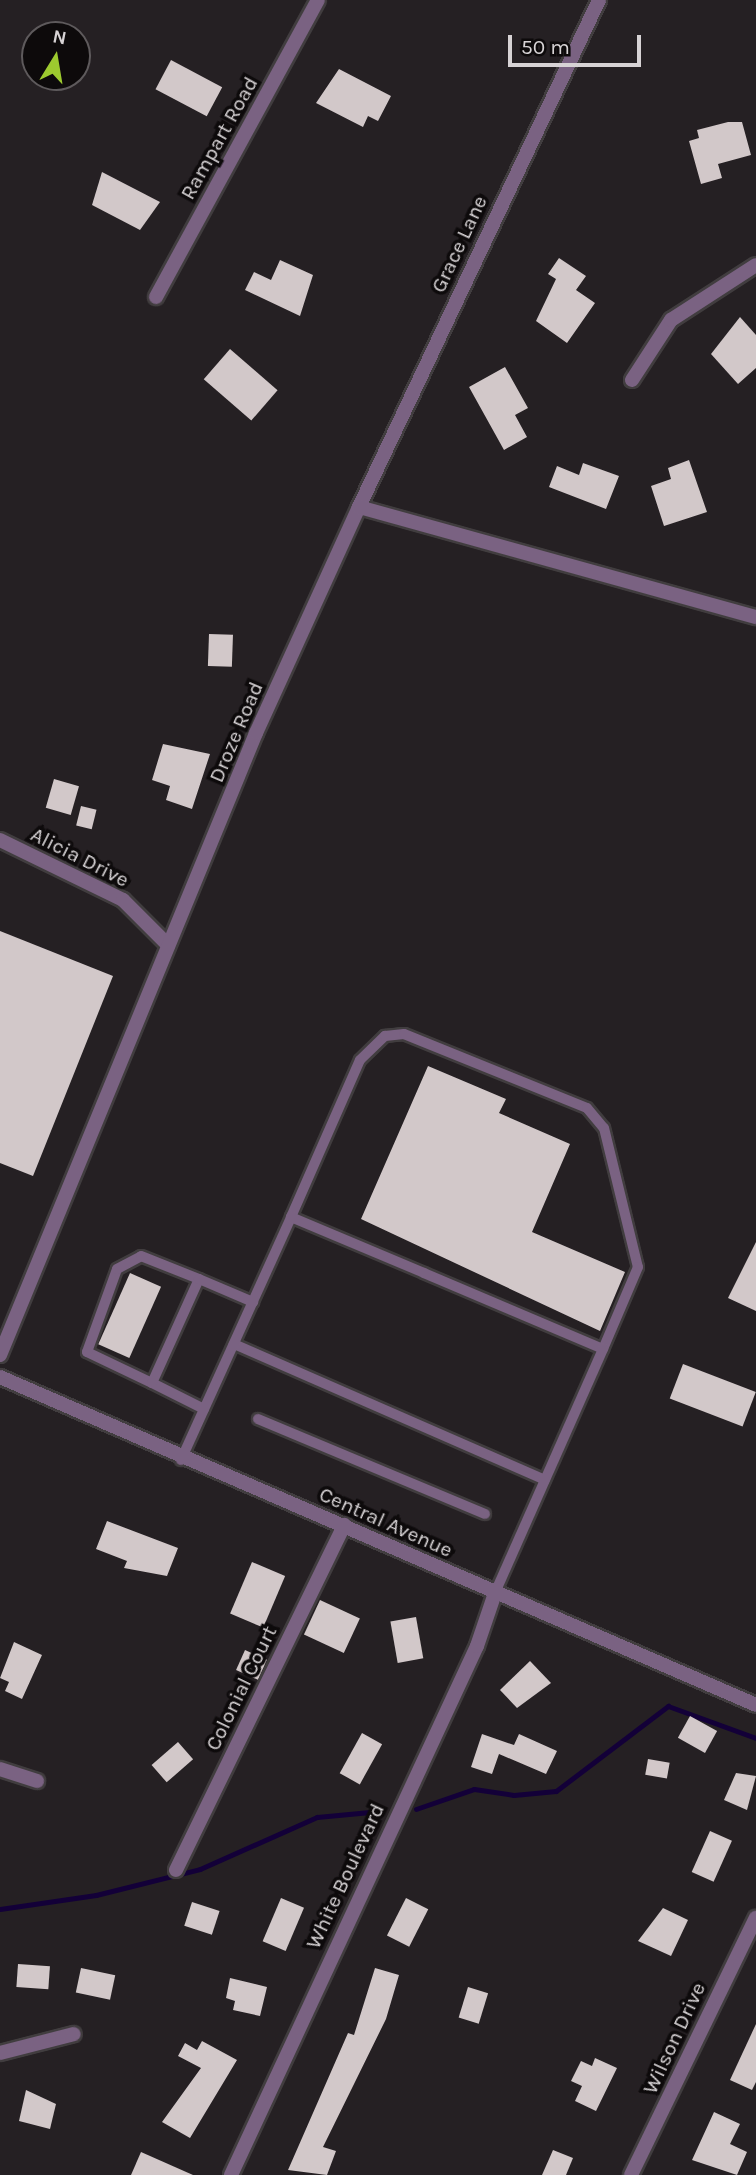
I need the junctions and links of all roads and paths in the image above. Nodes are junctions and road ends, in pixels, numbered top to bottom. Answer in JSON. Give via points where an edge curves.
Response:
{"nodes":[{"id":1,"x":318,"y":0,"type":"edge"},
{"id":2,"x":599,"y":0,"type":"edge"},
{"id":3,"x":756,"y":265,"type":"edge"},
{"id":4,"x":156,"y":297,"type":"dead end"},
{"id":5,"x":632,"y":380,"type":"dead end"},
{"id":6,"x":359,"y":508,"type":"junction"},
{"id":7,"x":756,"y":617,"type":"edge"},
{"id":8,"x":0,"y":840,"type":"edge"},
{"id":9,"x":168,"y":945,"type":"junction"},
{"id":10,"x":291,"y":1217,"type":"junction"},
{"id":11,"x":199,"y":1279,"type":"junction"},
{"id":12,"x":253,"y":1302,"type":"junction"},
{"id":13,"x":234,"y":1344,"type":"junction"},
{"id":14,"x":603,"y":1349,"type":"junction"},
{"id":15,"x":0,"y":1355,"type":"edge"},
{"id":16,"x":0,"y":1377,"type":"edge"},
{"id":17,"x":152,"y":1382,"type":"junction"},
{"id":18,"x":204,"y":1409,"type":"junction"},
{"id":19,"x":258,"y":1419,"type":"dead end"},
{"id":20,"x":181,"y":1460,"type":"junction"},
{"id":21,"x":545,"y":1480,"type":"junction"},
{"id":22,"x":485,"y":1514,"type":"dead end"},
{"id":23,"x":344,"y":1525,"type":"junction"},
{"id":24,"x":495,"y":1593,"type":"junction"},
{"id":25,"x":756,"y":1705,"type":"edge"},
{"id":26,"x":0,"y":1769,"type":"edge"},
{"id":27,"x":37,"y":1781,"type":"dead end"},
{"id":28,"x":176,"y":1870,"type":"dead end"},
{"id":29,"x":756,"y":1918,"type":"edge"},
{"id":30,"x":74,"y":2034,"type":"dead end"},
{"id":31,"x":0,"y":2053,"type":"edge"},
{"id":32,"x":231,"y":2175,"type":"edge"},
{"id":33,"x":631,"y":2175,"type":"edge"}],
"edges":[{"from":1,"to":4,"type":"street","name":"Rampart Road"},
{"from":2,"to":6,"type":"street","name":"Grace Lane"},
{"from":3,"to":5,"type":"street","via":[[671,320]]},
{"from":6,"to":7,"type":"street"},
{"from":6,"to":9,"type":"street","name":"Droze Road"},
{"from":8,"to":9,"type":"street","name":"Alicia Drive","via":[[123,900]]},
{"from":9,"to":15,"type":"street","name":"Droze Road"},
{"from":10,"to":12,"type":"lane"},
{"from":10,"to":14,"type":"lane"},
{"from":10,"to":14,"type":"lane","via":[[360,1060],[385,1036],[404,1034],[587,1108],[604,1128],[638,1267]]},
{"from":11,"to":12,"type":"lane"},
{"from":11,"to":17,"type":"lane"},
{"from":11,"to":17,"type":"lane","via":[[141,1256],[117,1269],[87,1352]]},
{"from":12,"to":13,"type":"lane"},
{"from":13,"to":18,"type":"lane"},
{"from":13,"to":21,"type":"lane"},
{"from":14,"to":21,"type":"lane"},
{"from":16,"to":20,"type":"street","name":"Central Avenue"},
{"from":17,"to":18,"type":"lane"},
{"from":18,"to":20,"type":"lane"},
{"from":19,"to":22,"type":"lane"},
{"from":20,"to":23,"type":"street","name":"Central Avenue"},
{"from":21,"to":24,"type":"lane"},
{"from":23,"to":24,"type":"street","name":"Central Avenue"},
{"from":23,"to":28,"type":"street","name":"Colonial Court"},
{"from":24,"to":25,"type":"street","name":"Central Avenue"},
{"from":24,"to":32,"type":"street","name":"White Boulevard","via":[[477,1646]]},
{"from":26,"to":27,"type":"street"},
{"from":29,"to":33,"type":"street","name":"Wilson Drive"},
{"from":30,"to":31,"type":"street"}]}
